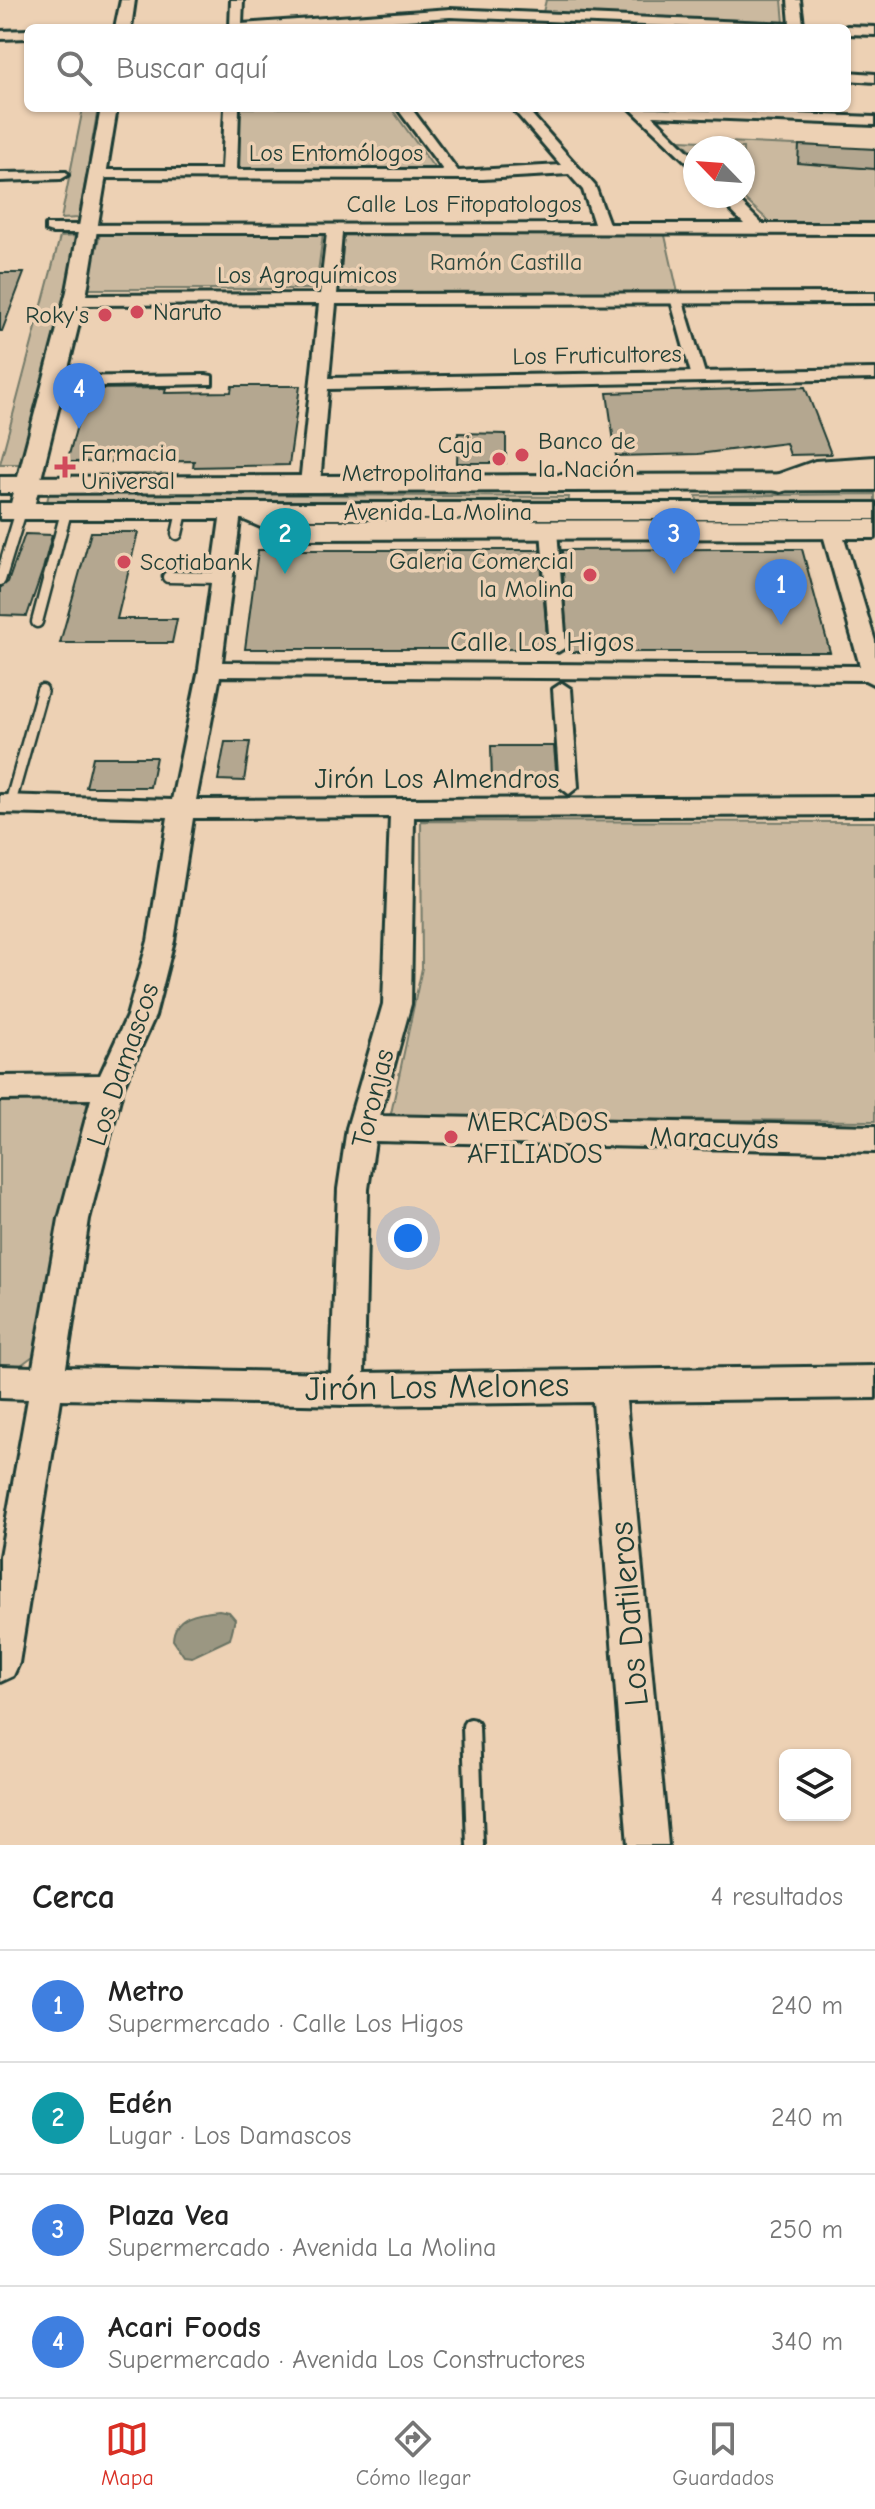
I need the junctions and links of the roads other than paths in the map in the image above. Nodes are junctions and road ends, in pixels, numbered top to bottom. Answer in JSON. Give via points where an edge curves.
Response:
{"nodes":[{"id":1,"x":128,"y":0,"type":"edge"},
{"id":2,"x":237,"y":0,"type":"edge"},
{"id":3,"x":541,"y":0,"type":"edge"},
{"id":4,"x":794,"y":0,"type":"edge"},
{"id":5,"x":448,"y":7,"type":"edge"},
{"id":6,"x":538,"y":16,"type":"junction"},
{"id":7,"x":344,"y":20,"type":"edge"},
{"id":8,"x":124,"y":24,"type":"edge"},
{"id":9,"x":236,"y":24,"type":"edge"},
{"id":10,"x":290,"y":24,"type":"edge"},
{"id":11,"x":713,"y":24,"type":"edge"},
{"id":12,"x":797,"y":24,"type":"edge"},
{"id":13,"x":851,"y":30,"type":"edge"},
{"id":14,"x":875,"y":31,"type":"edge"},
{"id":15,"x":24,"y":34,"type":"edge"},
{"id":16,"x":0,"y":35,"type":"edge"},
{"id":17,"x":851,"y":76,"type":"edge"},
{"id":18,"x":875,"y":78,"type":"edge"},
{"id":19,"x":108,"y":112,"type":"edge"},
{"id":20,"x":232,"y":112,"type":"edge"},
{"id":21,"x":407,"y":112,"type":"edge"},
{"id":22,"x":523,"y":112,"type":"edge"},
{"id":23,"x":641,"y":112,"type":"edge"},
{"id":24,"x":682,"y":112,"type":"edge"},
{"id":25,"x":875,"y":121,"type":"edge"},
{"id":26,"x":683,"y":154,"type":"edge"},
{"id":27,"x":574,"y":169,"type":"junction"},
{"id":28,"x":98,"y":174,"type":"junction"},
{"id":29,"x":61,"y":175,"type":"dead end"},
{"id":30,"x":229,"y":175,"type":"junction"},
{"id":31,"x":454,"y":175,"type":"junction"},
{"id":32,"x":0,"y":177,"type":"edge"},
{"id":33,"x":737,"y":208,"type":"edge"},
{"id":34,"x":52,"y":228,"type":"dead end"},
{"id":35,"x":90,"y":228,"type":"junction"},
{"id":36,"x":335,"y":228,"type":"junction"},
{"id":37,"x":757,"y":228,"type":"junction"},
{"id":38,"x":603,"y":229,"type":"junction"},
{"id":39,"x":875,"y":229,"type":"edge"},
{"id":40,"x":676,"y":298,"type":"junction"},
{"id":41,"x":875,"y":298,"type":"edge"},
{"id":42,"x":328,"y":299,"type":"junction"},
{"id":43,"x":75,"y":300,"type":"junction"},
{"id":44,"x":875,"y":374,"type":"edge"},
{"id":45,"x":699,"y":377,"type":"junction"},
{"id":46,"x":206,"y":380,"type":"dead end"},
{"id":47,"x":53,"y":382,"type":"junction"},
{"id":48,"x":320,"y":384,"type":"junction"},
{"id":49,"x":875,"y":466,"type":"edge"},
{"id":50,"x":875,"y":482,"type":"edge"},
{"id":51,"x":781,"y":483,"type":"junction"},
{"id":52,"x":310,"y":484,"type":"junction"},
{"id":53,"x":0,"y":485,"type":"edge"},
{"id":54,"x":558,"y":509,"type":"junction"},
{"id":55,"x":658,"y":510,"type":"junction"},
{"id":56,"x":16,"y":511,"type":"edge"},
{"id":57,"x":875,"y":511,"type":"edge"},
{"id":58,"x":66,"y":512,"type":"junction"},
{"id":59,"x":241,"y":512,"type":"junction"},
{"id":60,"x":875,"y":529,"type":"edge"},
{"id":61,"x":744,"y":531,"type":"junction"},
{"id":62,"x":832,"y":531,"type":"junction"},
{"id":63,"x":0,"y":535,"type":"edge"},
{"id":64,"x":168,"y":577,"type":"dead end"},
{"id":65,"x":222,"y":578,"type":"junction"},
{"id":66,"x":0,"y":580,"type":"edge"},
{"id":67,"x":37,"y":622,"type":"dead end"},
{"id":68,"x":558,"y":647,"type":"dead end"},
{"id":69,"x":871,"y":649,"type":"edge"},
{"id":70,"x":210,"y":669,"type":"junction"},
{"id":71,"x":874,"y":676,"type":"edge"},
{"id":72,"x":562,"y":689,"type":"dead end"},
{"id":73,"x":42,"y":690,"type":"dead end"},
{"id":74,"x":569,"y":787,"type":"dead end"},
{"id":75,"x":5,"y":804,"type":"edge"},
{"id":76,"x":875,"y":806,"type":"edge"},
{"id":77,"x":182,"y":809,"type":"junction"},
{"id":78,"x":402,"y":809,"type":"junction"},
{"id":79,"x":109,"y":1087,"type":"junction"},
{"id":80,"x":0,"y":1088,"type":"edge"},
{"id":81,"x":362,"y":1128,"type":"junction"},
{"id":82,"x":875,"y":1139,"type":"edge"},
{"id":83,"x":0,"y":1382,"type":"edge"},
{"id":84,"x":48,"y":1382,"type":"junction"},
{"id":85,"x":875,"y":1382,"type":"edge"},
{"id":86,"x":608,"y":1384,"type":"junction"},
{"id":87,"x":347,"y":1389,"type":"junction"},
{"id":88,"x":0,"y":1663,"type":"edge"},
{"id":89,"x":471,"y":1727,"type":"dead end"},
{"id":90,"x":475,"y":1845,"type":"edge"},
{"id":91,"x":648,"y":1845,"type":"edge"}],
"edges":[{"from":1,"to":8,"type":"street"},
{"from":2,"to":9,"type":"street"},
{"from":3,"to":6,"type":"street"},
{"from":4,"to":12,"type":"street"},
{"from":5,"to":6,"type":"street"},
{"from":5,"to":7,"type":"street"},
{"from":6,"to":11,"type":"street"},
{"from":7,"to":10,"type":"street"},
{"from":13,"to":14,"type":"street"},
{"from":15,"to":16,"type":"street"},
{"from":17,"to":18,"type":"street"},
{"from":19,"to":28,"type":"street"},
{"from":20,"to":30,"type":"street"},
{"from":21,"to":31,"type":"street"},
{"from":22,"to":27,"type":"street"},
{"from":23,"to":26,"type":"street"},
{"from":24,"to":25,"type":"street"},
{"from":27,"to":31,"type":"street","name":"Los Entomólogos"},
{"from":27,"to":38,"type":"street","via":[[593,195]]},
{"from":28,"to":30,"type":"street","name":"Los Entomólogos"},
{"from":28,"to":35,"type":"street"},
{"from":29,"to":32,"type":"street"},
{"from":30,"to":31,"type":"street","name":"Los Entomólogos"},
{"from":33,"to":37,"type":"street"},
{"from":34,"to":35,"type":"street","name":"Calle Los Fitopatologos"},
{"from":35,"to":36,"type":"street","name":"Calle Los Fitopatologos"},
{"from":35,"to":43,"type":"street"},
{"from":36,"to":38,"type":"street","name":"Calle Los Fitopatologos"},
{"from":36,"to":42,"type":"street"},
{"from":37,"to":38,"type":"street","name":"Calle Los Fitopatologos"},
{"from":37,"to":39,"type":"street","name":"Calle Los Fitopatologos"},
{"from":40,"to":41,"type":"street","name":"Los Agroquímicos"},
{"from":40,"to":42,"type":"street","name":"Los Agroquímicos"},
{"from":40,"to":45,"type":"street"},
{"from":42,"to":43,"type":"street","name":"Los Agroquímicos"},
{"from":42,"to":48,"type":"street"},
{"from":43,"to":47,"type":"street"},
{"from":44,"to":45,"type":"street","name":"Los Fruticultores"},
{"from":45,"to":48,"type":"street","name":"Los Fruticultores"},
{"from":46,"to":47,"type":"street"},
{"from":47,"to":56,"type":"street"},
{"from":48,"to":52,"type":"street"},
{"from":49,"to":51,"type":"main road","via":[[815,470]]},
{"from":50,"to":51,"type":"main road","name":"Avenida La Molina"},
{"from":51,"to":54,"type":"main road","name":"Avenida La Molina"},
{"from":52,"to":54,"type":"main road","name":"Avenida La Molina"},
{"from":52,"to":56,"type":"main road","name":"Avenida La Molina"},
{"from":53,"to":56,"type":"main road","name":"Avenida La Molina"},
{"from":54,"to":55,"type":"main road","name":"Avenida La Molina"},
{"from":54,"to":59,"type":"main road","via":[[288,530]]},
{"from":54,"to":61,"type":"main road"},
{"from":54,"to":68,"type":"street"},
{"from":55,"to":57,"type":"main road","name":"Avenida La Molina"},
{"from":55,"to":61,"type":"main road"},
{"from":56,"to":58,"type":"main road","name":"Avenida La Molina"},
{"from":56,"to":63,"type":"lane"},
{"from":56,"to":66,"type":"lane"},
{"from":58,"to":59,"type":"main road","name":"Avenida La Molina","via":[[180,523]]},
{"from":58,"to":67,"type":"lane"},
{"from":59,"to":65,"type":"street","name":"Los Damascos"},
{"from":60,"to":62,"type":"main road"},
{"from":61,"to":62,"type":"main road"},
{"from":62,"to":69,"type":"street"},
{"from":64,"to":65,"type":"lane"},
{"from":65,"to":70,"type":"street","name":"Los Damascos"},
{"from":69,"to":71,"type":"street"},
{"from":70,"to":71,"type":"street","name":"Calle Los Higos"},
{"from":70,"to":77,"type":"street","name":"Los Damascos"},
{"from":72,"to":74,"type":"street"},
{"from":73,"to":75,"type":"lane"},
{"from":75,"to":77,"type":"street","name":"Jirón Los Almendros"},
{"from":76,"to":78,"type":"street","name":"Jirón Los Almendros"},
{"from":77,"to":78,"type":"street","name":"Jirón Los Almendros"},
{"from":77,"to":79,"type":"street","name":"Los Damascos","via":[[161,941],[141,1016]]},
{"from":78,"to":81,"type":"street","name":"Toronjas","via":[[397,1004]]},
{"from":79,"to":80,"type":"street"},
{"from":79,"to":84,"type":"street","name":"Los Damascos","via":[[74,1219]]},
{"from":81,"to":82,"type":"street","name":"Maracuyás"},
{"from":81,"to":87,"type":"street","name":"Toronjas","via":[[353,1189]]},
{"from":83,"to":84,"type":"street","name":"Jirón Los Melones"},
{"from":84,"to":87,"type":"street","name":"Jirón Los Melones"},
{"from":84,"to":88,"type":"street","name":"Los Damascos"},
{"from":85,"to":86,"type":"street","name":"Jirón Los Melones"},
{"from":86,"to":87,"type":"street","name":"Jirón Los Melones"},
{"from":86,"to":91,"type":"street","name":"Los Datileros"},
{"from":89,"to":90,"type":"lane"}]}
